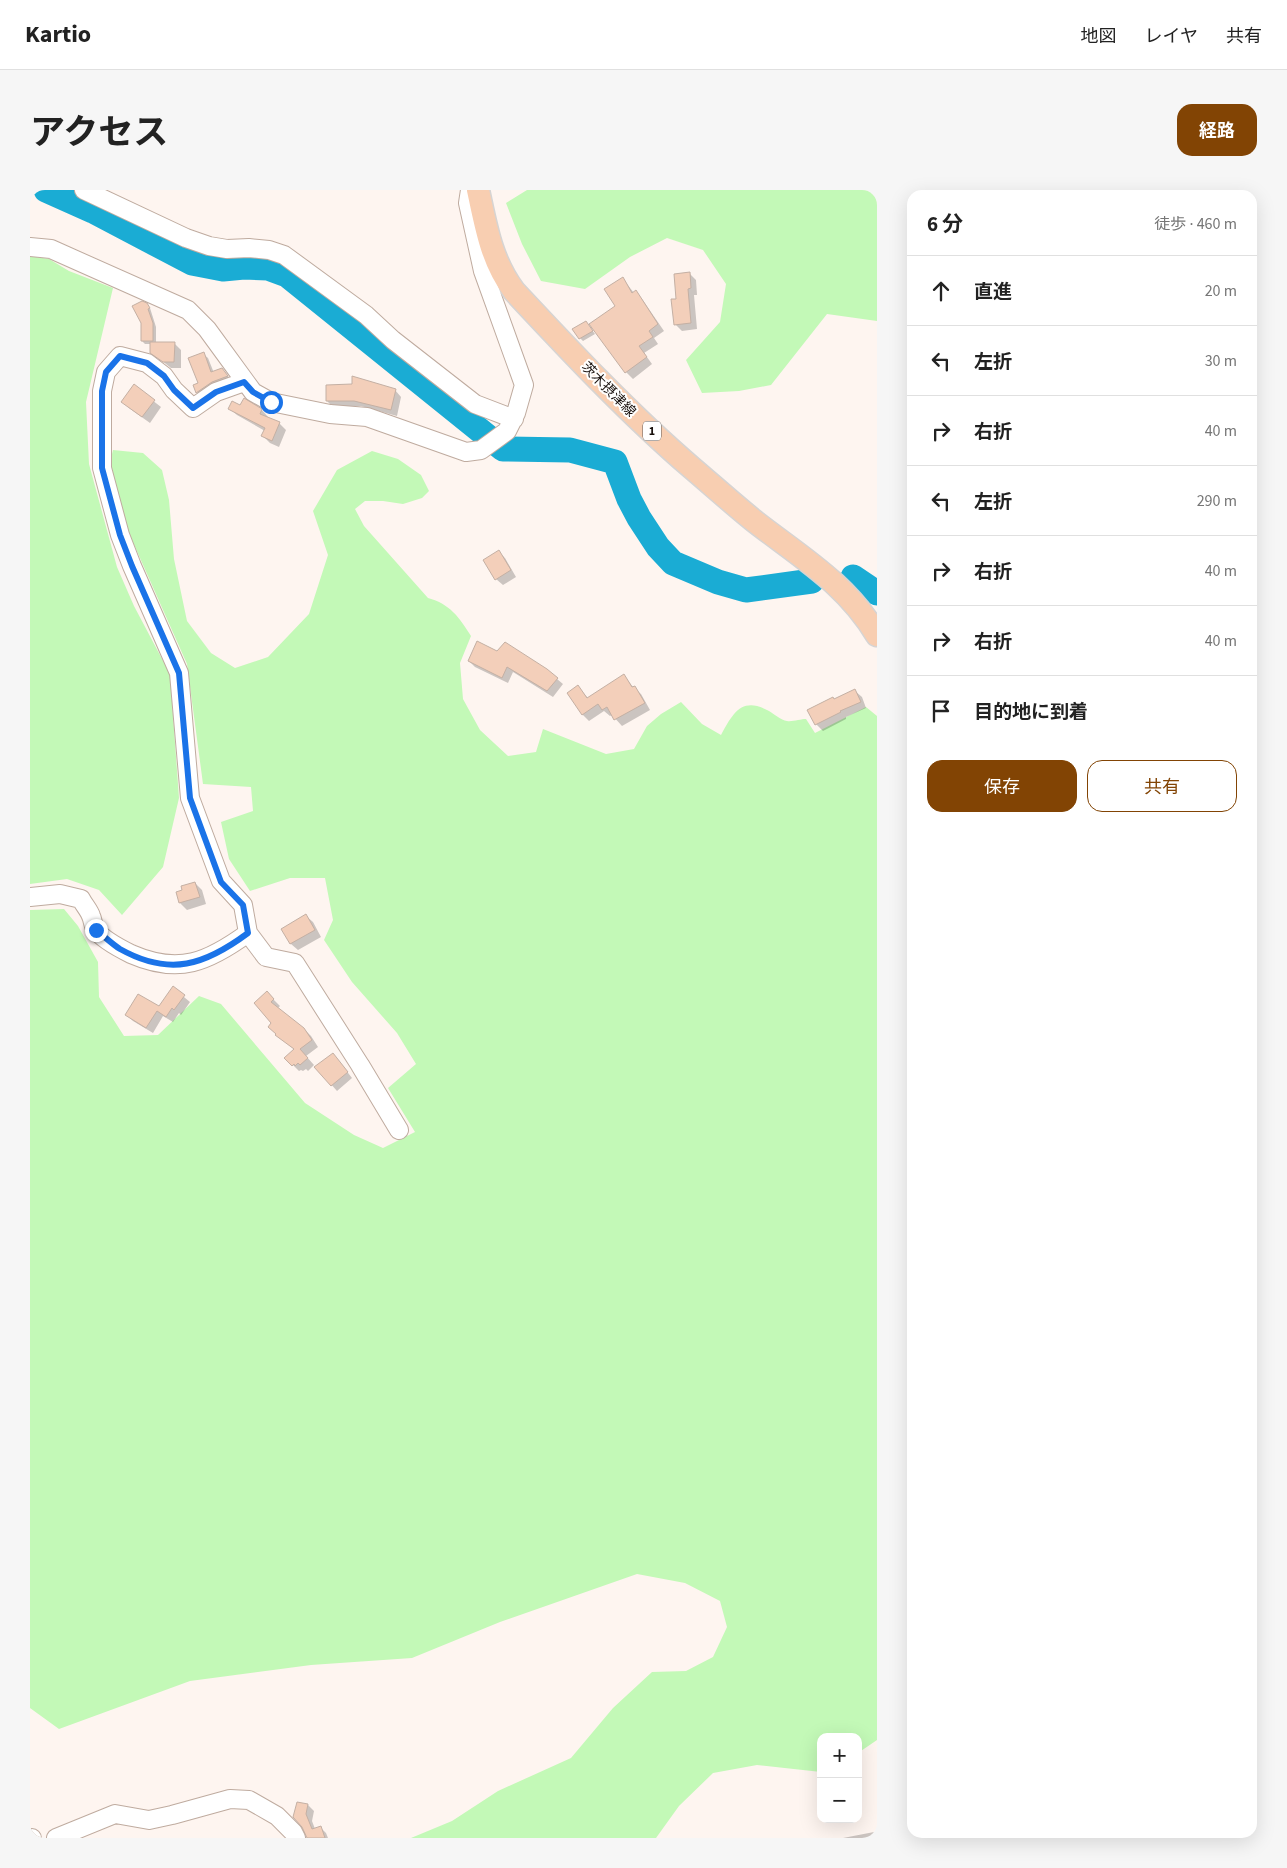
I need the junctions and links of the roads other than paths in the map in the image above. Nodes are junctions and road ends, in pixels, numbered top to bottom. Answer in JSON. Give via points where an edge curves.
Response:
{"nodes":[{"id":1,"x":84,"y":190,"type":"edge"},
{"id":2,"x":470,"y":190,"type":"edge"},
{"id":3,"x":478,"y":190,"type":"edge"},
{"id":4,"x":30,"y":248,"type":"edge"},
{"id":5,"x":244,"y":382,"type":"junction"},
{"id":6,"x":510,"y":425,"type":"junction"},
{"id":7,"x":875,"y":627,"type":"edge"},
{"id":8,"x":30,"y":897,"type":"edge"},
{"id":9,"x":248,"y":933,"type":"junction"},
{"id":10,"x":399,"y":1130,"type":"dead end"},
{"id":11,"x":56,"y":1838,"type":"edge"},
{"id":12,"x":296,"y":1838,"type":"edge"}],
"edges":[{"from":1,"to":6,"type":"street","via":[[209,246],[269,250],[284,255],[366,315],[475,404]]},
{"from":2,"to":6,"type":"street","via":[[468,203],[483,271],[524,385]]},
{"from":3,"to":7,"type":"main road","name":"茨木摂津線","number":"1","via":[[490,246],[514,292],[606,387],[683,460],[753,520],[825,574]]},
{"from":4,"to":5,"type":"street","via":[[51,249],[188,310],[207,329]]},
{"from":5,"to":6,"type":"street","via":[[253,392],[271,402],[330,414],[366,417],[466,452],[482,450]]},
{"from":5,"to":9,"type":"street","via":[[216,392],[193,408],[164,376],[147,363],[120,356],[106,372],[102,391],[102,468],[120,535],[179,673],[190,798],[221,882],[243,905]]},
{"from":8,"to":9,"type":"street","via":[[60,894],[81,900],[96,930],[120,949],[148,961],[174,966],[226,950]]},
{"from":9,"to":10,"type":"street","via":[[266,957],[295,963]]},
{"from":11,"to":12,"type":"street","via":[[115,1814],[149,1820],[230,1799],[250,1800],[277,1816]]}]}
